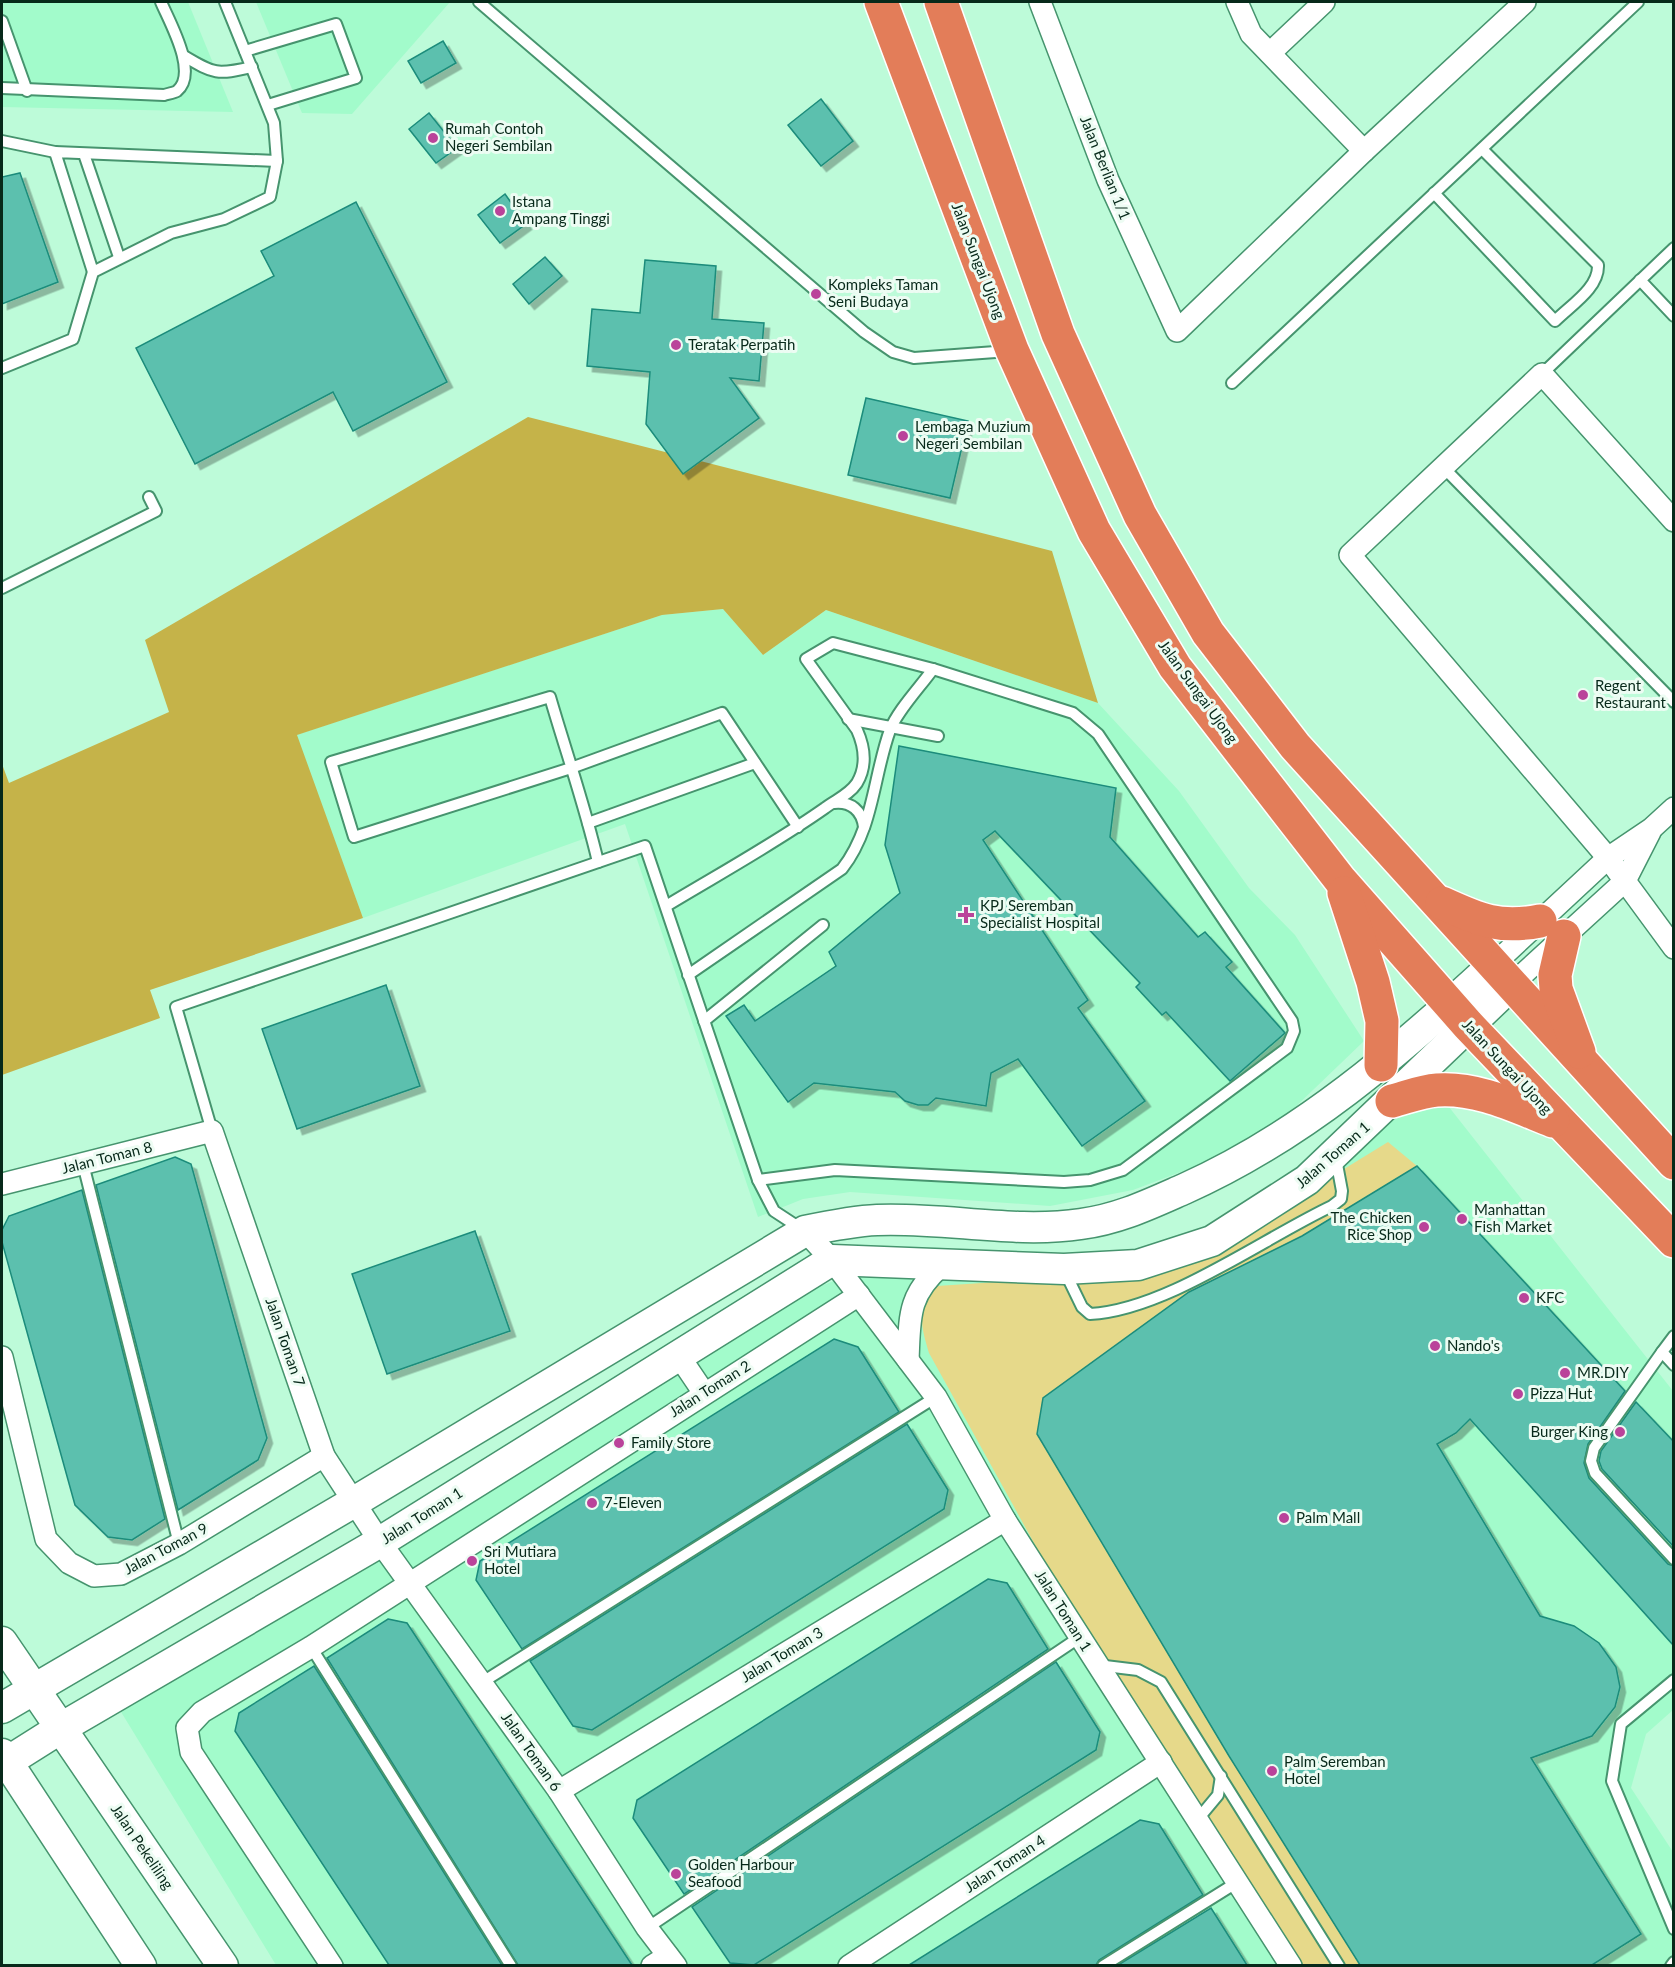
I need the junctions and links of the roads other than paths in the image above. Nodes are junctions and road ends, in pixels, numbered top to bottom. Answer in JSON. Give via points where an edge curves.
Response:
{"nodes":[{"id":1,"x":161,"y":2,"type":"edge"},
{"id":2,"x":225,"y":2,"type":"edge"},
{"id":3,"x":479,"y":2,"type":"edge"},
{"id":4,"x":881,"y":2,"type":"edge"},
{"id":5,"x":941,"y":2,"type":"edge"},
{"id":6,"x":1040,"y":2,"type":"edge"},
{"id":7,"x":1237,"y":2,"type":"edge"},
{"id":8,"x":1324,"y":2,"type":"edge"},
{"id":9,"x":1525,"y":2,"type":"edge"},
{"id":10,"x":1638,"y":2,"type":"edge"},
{"id":11,"x":2,"y":21,"type":"edge"},
{"id":12,"x":245,"y":51,"type":"junction"},
{"id":13,"x":1270,"y":54,"type":"junction"},
{"id":14,"x":184,"y":56,"type":"junction"},
{"id":15,"x":252,"y":67,"type":"junction"},
{"id":16,"x":2,"y":88,"type":"edge"},
{"id":17,"x":27,"y":91,"type":"junction"},
{"id":18,"x":268,"y":105,"type":"junction"},
{"id":19,"x":2,"y":141,"type":"edge"},
{"id":20,"x":1482,"y":149,"type":"junction"},
{"id":21,"x":55,"y":152,"type":"junction"},
{"id":22,"x":1364,"y":152,"type":"junction"},
{"id":23,"x":84,"y":154,"type":"junction"},
{"id":24,"x":277,"y":161,"type":"junction"},
{"id":25,"x":1434,"y":193,"type":"junction"},
{"id":26,"x":1674,"y":248,"type":"edge"},
{"id":27,"x":119,"y":257,"type":"junction"},
{"id":28,"x":93,"y":272,"type":"junction"},
{"id":29,"x":1640,"y":280,"type":"junction"},
{"id":30,"x":1674,"y":316,"type":"edge"},
{"id":31,"x":1012,"y":350,"type":"junction"},
{"id":32,"x":2,"y":368,"type":"edge"},
{"id":33,"x":1542,"y":374,"type":"junction"},
{"id":34,"x":1232,"y":383,"type":"dead end"},
{"id":35,"x":1443,"y":467,"type":"junction"},
{"id":36,"x":149,"y":497,"type":"dead end"},
{"id":37,"x":1674,"y":521,"type":"edge"},
{"id":38,"x":2,"y":588,"type":"edge"},
{"id":39,"x":933,"y":669,"type":"junction"},
{"id":40,"x":1674,"y":702,"type":"edge"},
{"id":41,"x":848,"y":719,"type":"junction"},
{"id":42,"x":891,"y":728,"type":"junction"},
{"id":43,"x":939,"y":736,"type":"dead end"},
{"id":44,"x":755,"y":763,"type":"junction"},
{"id":45,"x":571,"y":768,"type":"junction"},
{"id":46,"x":831,"y":804,"type":"junction"},
{"id":47,"x":1674,"y":808,"type":"edge"},
{"id":48,"x":588,"y":823,"type":"junction"},
{"id":49,"x":798,"y":827,"type":"junction"},
{"id":50,"x":1651,"y":829,"type":"junction"},
{"id":51,"x":864,"y":832,"type":"junction"},
{"id":52,"x":1608,"y":858,"type":"junction"},
{"id":53,"x":598,"y":862,"type":"junction"},
{"id":54,"x":1341,"y":881,"type":"junction"},
{"id":55,"x":1625,"y":881,"type":"junction"},
{"id":56,"x":1432,"y":899,"type":"junction"},
{"id":57,"x":666,"y":906,"type":"junction"},
{"id":58,"x":823,"y":925,"type":"dead end"},
{"id":59,"x":1552,"y":928,"type":"junction"},
{"id":60,"x":1674,"y":948,"type":"edge"},
{"id":61,"x":688,"y":975,"type":"junction"},
{"id":62,"x":1501,"y":976,"type":"junction"},
{"id":63,"x":1459,"y":1015,"type":"junction"},
{"id":64,"x":704,"y":1021,"type":"junction"},
{"id":65,"x":1381,"y":1065,"type":"junction"},
{"id":66,"x":1584,"y":1066,"type":"junction"},
{"id":67,"x":1392,"y":1101,"type":"junction"},
{"id":68,"x":1561,"y":1123,"type":"junction"},
{"id":69,"x":212,"y":1131,"type":"junction"},
{"id":70,"x":1335,"y":1156,"type":"junction"},
{"id":71,"x":1674,"y":1163,"type":"edge"},
{"id":72,"x":83,"y":1164,"type":"junction"},
{"id":73,"x":759,"y":1180,"type":"junction"},
{"id":74,"x":2,"y":1184,"type":"edge"},
{"id":75,"x":805,"y":1231,"type":"junction"},
{"id":76,"x":1674,"y":1241,"type":"edge"},
{"id":77,"x":832,"y":1260,"type":"junction"},
{"id":78,"x":941,"y":1266,"type":"junction"},
{"id":79,"x":1064,"y":1269,"type":"junction"},
{"id":80,"x":859,"y":1294,"type":"junction"},
{"id":81,"x":1674,"y":1336,"type":"edge"},
{"id":82,"x":1662,"y":1352,"type":"junction"},
{"id":83,"x":679,"y":1356,"type":"junction"},
{"id":84,"x":2,"y":1357,"type":"edge"},
{"id":85,"x":908,"y":1360,"type":"junction"},
{"id":86,"x":1674,"y":1365,"type":"edge"},
{"id":87,"x":704,"y":1393,"type":"junction"},
{"id":88,"x":936,"y":1397,"type":"junction"},
{"id":89,"x":324,"y":1456,"type":"junction"},
{"id":90,"x":354,"y":1502,"type":"junction"},
{"id":91,"x":1005,"y":1520,"type":"junction"},
{"id":92,"x":380,"y":1542,"type":"junction"},
{"id":93,"x":179,"y":1544,"type":"junction"},
{"id":94,"x":1674,"y":1559,"type":"edge"},
{"id":95,"x":410,"y":1581,"type":"junction"},
{"id":96,"x":1080,"y":1637,"type":"junction"},
{"id":97,"x":2,"y":1642,"type":"edge"},
{"id":98,"x":311,"y":1647,"type":"junction"},
{"id":99,"x":1097,"y":1665,"type":"junction"},
{"id":100,"x":1674,"y":1680,"type":"edge"},
{"id":101,"x":481,"y":1683,"type":"junction"},
{"id":102,"x":35,"y":1690,"type":"junction"},
{"id":103,"x":2,"y":1708,"type":"edge"},
{"id":104,"x":61,"y":1728,"type":"junction"},
{"id":105,"x":4,"y":1758,"type":"edge"},
{"id":106,"x":1161,"y":1762,"type":"junction"},
{"id":107,"x":1221,"y":1775,"type":"junction"},
{"id":108,"x":558,"y":1791,"type":"junction"},
{"id":109,"x":1198,"y":1819,"type":"junction"},
{"id":110,"x":1236,"y":1883,"type":"junction"},
{"id":111,"x":647,"y":1928,"type":"junction"},
{"id":112,"x":1674,"y":1929,"type":"edge"},
{"id":113,"x":1286,"y":1961,"type":"edge"},
{"id":114,"x":666,"y":1962,"type":"edge"},
{"id":115,"x":141,"y":1965,"type":"edge"},
{"id":116,"x":223,"y":1965,"type":"edge"},
{"id":117,"x":332,"y":1965,"type":"edge"},
{"id":118,"x":511,"y":1965,"type":"edge"},
{"id":119,"x":849,"y":1965,"type":"edge"},
{"id":120,"x":1103,"y":1965,"type":"edge"},
{"id":121,"x":1339,"y":1965,"type":"edge"}],
"edges":[{"from":1,"to":14,"type":"lane"},
{"from":2,"to":12,"type":"lane"},
{"from":3,"to":31,"type":"lane","via":[[864,332],[893,352],[914,358]]},
{"from":4,"to":31,"type":"highway","name":"Jalan Sungai Ujong"},
{"from":5,"to":56,"type":"highway","via":[[1058,334],[1140,514],[1209,633],[1295,746]]},
{"from":6,"to":22,"type":"street","name":"Jalan Berlian 1/1","via":[[1108,180],[1177,332]]},
{"from":7,"to":13,"type":"street","via":[[1251,34]]},
{"from":8,"to":13,"type":"street"},
{"from":9,"to":22,"type":"street"},
{"from":10,"to":20,"type":"lane"},
{"from":11,"to":17,"type":"lane"},
{"from":12,"to":15,"type":"lane"},
{"from":12,"to":18,"type":"lane","via":[[336,24],[356,78]]},
{"from":13,"to":22,"type":"street"},
{"from":14,"to":15,"type":"lane","via":[[210,72]]},
{"from":14,"to":17,"type":"lane","via":[[183,82],[177,91],[164,95]]},
{"from":15,"to":18,"type":"lane"},
{"from":16,"to":17,"type":"lane"},
{"from":18,"to":24,"type":"lane","via":[[274,123]]},
{"from":19,"to":21,"type":"lane"},
{"from":20,"to":25,"type":"lane"},
{"from":20,"to":25,"type":"lane","via":[[1598,265],[1593,284],[1555,321]]},
{"from":21,"to":23,"type":"lane"},
{"from":21,"to":28,"type":"lane"},
{"from":23,"to":24,"type":"lane"},
{"from":23,"to":27,"type":"lane"},
{"from":24,"to":27,"type":"lane","via":[[270,197],[224,219],[171,233]]},
{"from":25,"to":34,"type":"lane"},
{"from":26,"to":29,"type":"lane"},
{"from":27,"to":28,"type":"lane"},
{"from":28,"to":32,"type":"lane","via":[[73,339]]},
{"from":29,"to":30,"type":"lane"},
{"from":29,"to":33,"type":"lane"},
{"from":31,"to":54,"type":"highway","name":"Jalan Sungai Ujong","via":[[1094,531],[1175,667]]},
{"from":33,"to":35,"type":"street"},
{"from":33,"to":37,"type":"street"},
{"from":35,"to":40,"type":"lane"},
{"from":35,"to":52,"type":"street","via":[[1350,555]]},
{"from":36,"to":38,"type":"lane","via":[[156,511]]},
{"from":39,"to":41,"type":"lane","via":[[833,643],[806,659]]},
{"from":39,"to":42,"type":"lane"},
{"from":39,"to":73,"type":"lane","via":[[1073,713],[1098,734],[1292,1021],[1294,1030],[1287,1048],[1123,1170],[1090,1180],[1064,1182],[835,1170]]},
{"from":41,"to":42,"type":"lane"},
{"from":41,"to":46,"type":"lane","via":[[863,743],[863,769],[851,791]]},
{"from":42,"to":43,"type":"lane"},
{"from":42,"to":51,"type":"lane"},
{"from":44,"to":45,"type":"lane","via":[[722,713]]},
{"from":44,"to":48,"type":"lane"},
{"from":44,"to":49,"type":"lane"},
{"from":45,"to":45,"type":"lane","via":[[354,837],[331,762],[550,697]]},
{"from":45,"to":48,"type":"lane"},
{"from":46,"to":49,"type":"lane"},
{"from":46,"to":51,"type":"lane","via":[[855,808],[861,814]]},
{"from":47,"to":50,"type":"street"},
{"from":48,"to":53,"type":"lane"},
{"from":49,"to":57,"type":"lane"},
{"from":50,"to":52,"type":"street"},
{"from":50,"to":55,"type":"street"},
{"from":51,"to":61,"type":"lane","via":[[842,869]]},
{"from":52,"to":55,"type":"street"},
{"from":52,"to":59,"type":"street"},
{"from":53,"to":57,"type":"lane","via":[[645,846]]},
{"from":53,"to":69,"type":"lane","via":[[176,1007]]},
{"from":54,"to":63,"type":"highway","name":"Jalan Sungai Ujong"},
{"from":54,"to":65,"type":"highway","via":[[1382,1021]]},
{"from":55,"to":59,"type":"street"},
{"from":55,"to":60,"type":"street"},
{"from":56,"to":59,"type":"highway","via":[[1494,924]]},
{"from":56,"to":62,"type":"highway"},
{"from":57,"to":61,"type":"lane"},
{"from":58,"to":64,"type":"lane"},
{"from":59,"to":62,"type":"street"},
{"from":59,"to":62,"type":"street"},
{"from":59,"to":66,"type":"highway","via":[[1556,989]]},
{"from":61,"to":64,"type":"lane"},
{"from":62,"to":63,"type":"street","name":"Jalan Toman 1"},
{"from":62,"to":66,"type":"highway"},
{"from":63,"to":65,"type":"street","name":"Jalan Toman 1"},
{"from":63,"to":67,"type":"street","name":"Jalan Toman 1"},
{"from":63,"to":68,"type":"highway","name":"Jalan Sungai Ujong"},
{"from":64,"to":73,"type":"lane"},
{"from":65,"to":75,"type":"street","name":"Jalan Toman 1","via":[[1289,1132],[1210,1179],[1138,1211],[1081,1224],[1014,1227],[878,1220]]},
{"from":66,"to":71,"type":"highway"},
{"from":67,"to":68,"type":"highway","via":[[1436,1090],[1472,1093]]},
{"from":67,"to":70,"type":"street","name":"Jalan Toman 1"},
{"from":68,"to":76,"type":"highway","name":"Jalan Sungai Ujong"},
{"from":69,"to":72,"type":"street","name":"Jalan Toman 8"},
{"from":69,"to":89,"type":"street","name":"Jalan Toman 7"},
{"from":70,"to":79,"type":"street","name":"Jalan Toman 1","via":[[1299,1186],[1212,1241],[1138,1265]]},
{"from":70,"to":79,"type":"lane","via":[[1341,1199],[1216,1269],[1145,1301],[1102,1313],[1084,1311]]},
{"from":72,"to":74,"type":"street","name":"Jalan Toman 8"},
{"from":72,"to":93,"type":"lane"},
{"from":73,"to":75,"type":"lane","via":[[774,1211]]},
{"from":75,"to":77,"type":"street","name":"Jalan Toman 1"},
{"from":75,"to":90,"type":"street","name":"Jalan Toman 1"},
{"from":77,"to":78,"type":"street","name":"Jalan Toman 1"},
{"from":77,"to":80,"type":"street","name":"Jalan Toman 1"},
{"from":77,"to":83,"type":"street","name":"Jalan Toman 1"},
{"from":78,"to":79,"type":"street","name":"Jalan Toman 1"},
{"from":78,"to":85,"type":"street","via":[[927,1278],[913,1302]]},
{"from":80,"to":85,"type":"street","name":"Jalan Toman 1"},
{"from":80,"to":87,"type":"street","name":"Jalan Toman 2"},
{"from":81,"to":82,"type":"lane"},
{"from":82,"to":86,"type":"lane"},
{"from":82,"to":94,"type":"lane","via":[[1594,1449],[1591,1461],[1595,1473]]},
{"from":83,"to":87,"type":"street"},
{"from":83,"to":92,"type":"street","name":"Jalan Toman 1"},
{"from":84,"to":93,"type":"street","name":"Jalan Toman 9","via":[[46,1539],[69,1563],[94,1576],[122,1574]]},
{"from":85,"to":88,"type":"street","name":"Jalan Toman 1"},
{"from":87,"to":95,"type":"street","name":"Jalan Toman 2"},
{"from":88,"to":91,"type":"street","name":"Jalan Toman 1"},
{"from":88,"to":101,"type":"lane"},
{"from":89,"to":90,"type":"street","name":"Jalan Toman 7"},
{"from":89,"to":93,"type":"street","name":"Jalan Toman 9"},
{"from":90,"to":92,"type":"street","name":"Jalan Toman 7"},
{"from":90,"to":102,"type":"street","name":"Jalan Toman 1"},
{"from":91,"to":96,"type":"street","name":"Jalan Toman 1"},
{"from":91,"to":108,"type":"street","name":"Jalan Toman 3"},
{"from":92,"to":95,"type":"street","name":"Jalan Toman 6"},
{"from":92,"to":104,"type":"street","name":"Jalan Toman 1"},
{"from":95,"to":98,"type":"street","name":"Jalan Toman 2"},
{"from":95,"to":101,"type":"street","name":"Jalan Toman 6"},
{"from":96,"to":99,"type":"street","name":"Jalan Toman 1"},
{"from":96,"to":111,"type":"lane"},
{"from":97,"to":102,"type":"street","name":"Jalan Pekeliling"},
{"from":98,"to":117,"type":"street","name":"Jalan Toman 2","via":[[202,1712],[188,1728],[191,1752]]},
{"from":98,"to":118,"type":"lane"},
{"from":99,"to":106,"type":"street","name":"Jalan Toman 1"},
{"from":99,"to":107,"type":"lane","via":[[1138,1670],[1161,1682]]},
{"from":100,"to":112,"type":"lane","via":[[1621,1724],[1612,1781]]},
{"from":101,"to":108,"type":"street","name":"Jalan Toman 6"},
{"from":102,"to":103,"type":"street","name":"Jalan Toman 1"},
{"from":102,"to":104,"type":"street","name":"Jalan Pekeliling"},
{"from":104,"to":105,"type":"street","name":"Jalan Toman 1"},
{"from":104,"to":116,"type":"street","name":"Jalan Pekeliling"},
{"from":105,"to":115,"type":"street"},
{"from":106,"to":109,"type":"street","name":"Jalan Toman 1"},
{"from":106,"to":119,"type":"street","name":"Jalan Toman 4"},
{"from":107,"to":109,"type":"lane","via":[[1218,1795]]},
{"from":107,"to":121,"type":"lane"},
{"from":108,"to":111,"type":"street","name":"Jalan Toman 6"},
{"from":109,"to":110,"type":"street","name":"Jalan Toman 1"},
{"from":110,"to":113,"type":"street","name":"Jalan Toman 1"},
{"from":110,"to":120,"type":"lane"},
{"from":111,"to":114,"type":"street","name":"Jalan Toman 6"}]}
